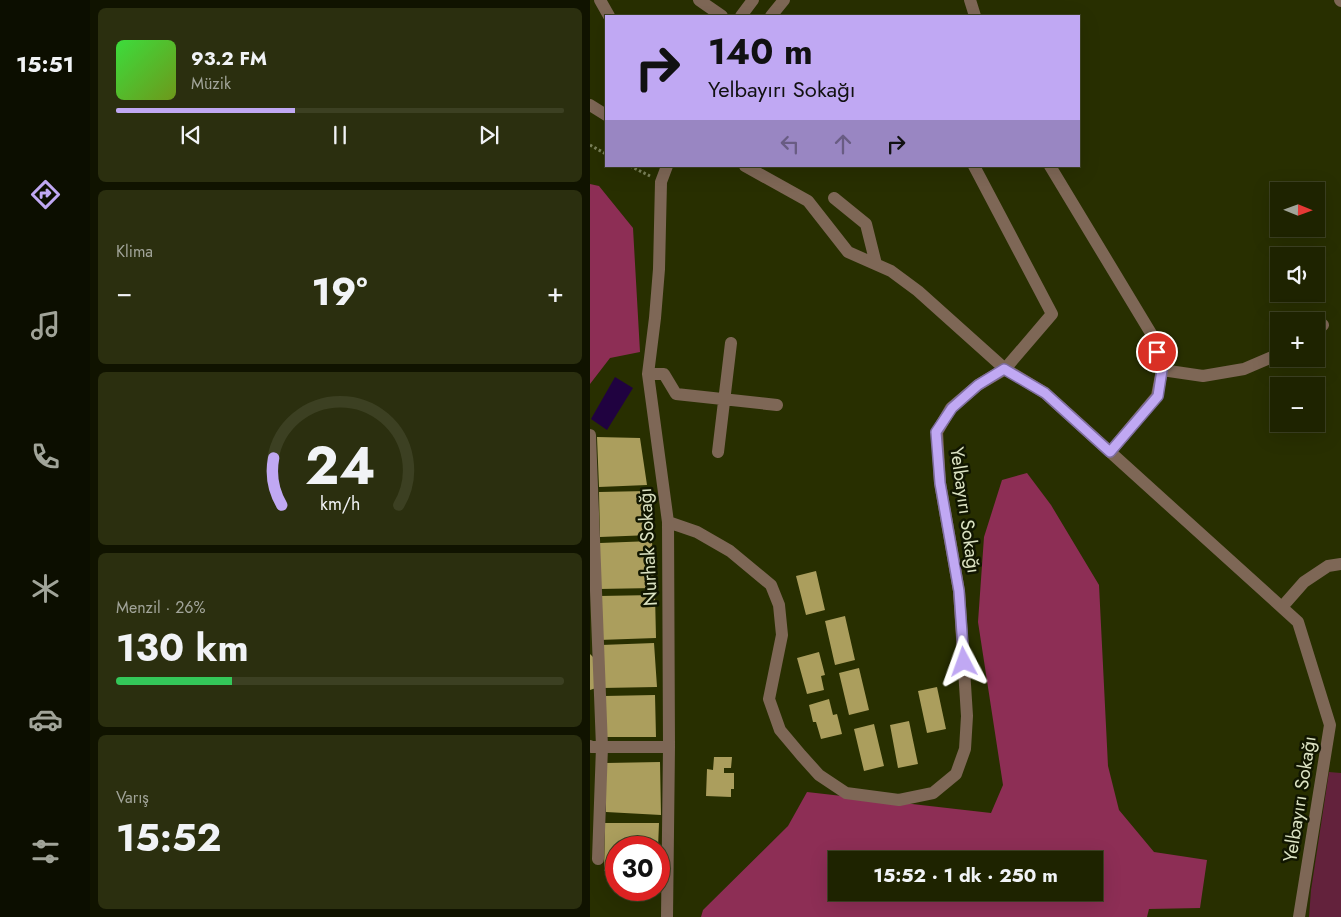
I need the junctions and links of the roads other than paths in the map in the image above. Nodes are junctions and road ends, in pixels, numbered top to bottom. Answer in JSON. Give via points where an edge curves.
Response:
{"nodes":[{"id":1,"x":600,"y":0,"type":"edge"},
{"id":2,"x":699,"y":0,"type":"edge"},
{"id":3,"x":753,"y":0,"type":"edge"},
{"id":4,"x":784,"y":0,"type":"edge"},
{"id":5,"x":970,"y":0,"type":"edge"},
{"id":6,"x":608,"y":15,"type":"edge"},
{"id":7,"x":721,"y":15,"type":"edge"},
{"id":8,"x":742,"y":15,"type":"edge"},
{"id":9,"x":772,"y":15,"type":"edge"},
{"id":10,"x":975,"y":15,"type":"edge"},
{"id":11,"x":590,"y":105,"type":"edge"},
{"id":12,"x":605,"y":114,"type":"edge"},
{"id":13,"x":667,"y":167,"type":"edge"},
{"id":14,"x":747,"y":167,"type":"edge"},
{"id":15,"x":975,"y":167,"type":"edge"},
{"id":16,"x":1051,"y":167,"type":"edge"},
{"id":17,"x":834,"y":198,"type":"dead end"},
{"id":18,"x":876,"y":264,"type":"junction"},
{"id":19,"x":732,"y":343,"type":"dead end"},
{"id":20,"x":1270,"y":358,"type":"edge"},
{"id":21,"x":1004,"y":369,"type":"junction"},
{"id":22,"x":1162,"y":370,"type":"junction"},
{"id":23,"x":648,"y":374,"type":"junction"},
{"id":24,"x":725,"y":399,"type":"junction"},
{"id":25,"x":777,"y":405,"type":"dead end"},
{"id":26,"x":590,"y":435,"type":"edge"},
{"id":27,"x":718,"y":452,"type":"dead end"},
{"id":28,"x":1110,"y":452,"type":"junction"},
{"id":29,"x":668,"y":522,"type":"junction"},
{"id":30,"x":1341,"y":564,"type":"edge"},
{"id":31,"x":1282,"y":607,"type":"junction"},
{"id":32,"x":1336,"y":722,"type":"edge"},
{"id":33,"x":596,"y":746,"type":"edge"},
{"id":34,"x":669,"y":747,"type":"junction"},
{"id":35,"x":598,"y":859,"type":"dead end"},
{"id":36,"x":667,"y":917,"type":"edge"},
{"id":37,"x":1299,"y":917,"type":"edge"}],
"edges":[{"from":1,"to":6,"type":"street"},
{"from":2,"to":7,"type":"street"},
{"from":3,"to":8,"type":"street"},
{"from":4,"to":9,"type":"street"},
{"from":5,"to":10,"type":"street"},
{"from":11,"to":12,"type":"street"},
{"from":13,"to":23,"type":"street","name":"Nurhak Sokağı","via":[[661,182],[659,268]]},
{"from":14,"to":18,"type":"street","via":[[808,200],[848,252]]},
{"from":15,"to":21,"type":"street","via":[[1052,314]]},
{"from":16,"to":22,"type":"street","via":[[1152,335]]},
{"from":17,"to":18,"type":"street","via":[[866,224]]},
{"from":18,"to":21,"type":"street","via":[[891,270],[918,291]]},
{"from":19,"to":24,"type":"street"},
{"from":20,"to":22,"type":"street","via":[[1244,369],[1203,376]]},
{"from":21,"to":28,"type":"street","name":"Yelbayırı Sokağı","via":[[1045,393]]},
{"from":21,"to":29,"type":"street","name":"Yelbayırı Sokağı","via":[[978,385],[952,408],[936,432],[940,483],[959,591],[967,716],[965,749],[956,774],[934,793],[899,800],[846,793],[819,775],[780,730],[769,698],[782,635],[779,604],[771,585],[722,546],[697,532]]},
{"from":22,"to":28,"type":"street","via":[[1158,396]]},
{"from":23,"to":24,"type":"street","via":[[664,374],[676,394]]},
{"from":23,"to":29,"type":"street","name":"Nurhak Sokağı"},
{"from":24,"to":25,"type":"street"},
{"from":24,"to":27,"type":"street"},
{"from":26,"to":33,"type":"street"},
{"from":28,"to":31,"type":"street","name":"Yelbayırı Sokağı"},
{"from":29,"to":34,"type":"street","name":"Nurhak Sokağı"},
{"from":30,"to":31,"type":"street","via":[[1328,566],[1304,582]]},
{"from":31,"to":32,"type":"street","name":"Yelbayırı Sokağı","via":[[1298,622]]},
{"from":32,"to":37,"type":"street","name":"Yelbayırı Sokağı"},
{"from":33,"to":34,"type":"street"},
{"from":33,"to":35,"type":"street"},
{"from":34,"to":36,"type":"street","name":"Nurhak Sokağı"}]}
